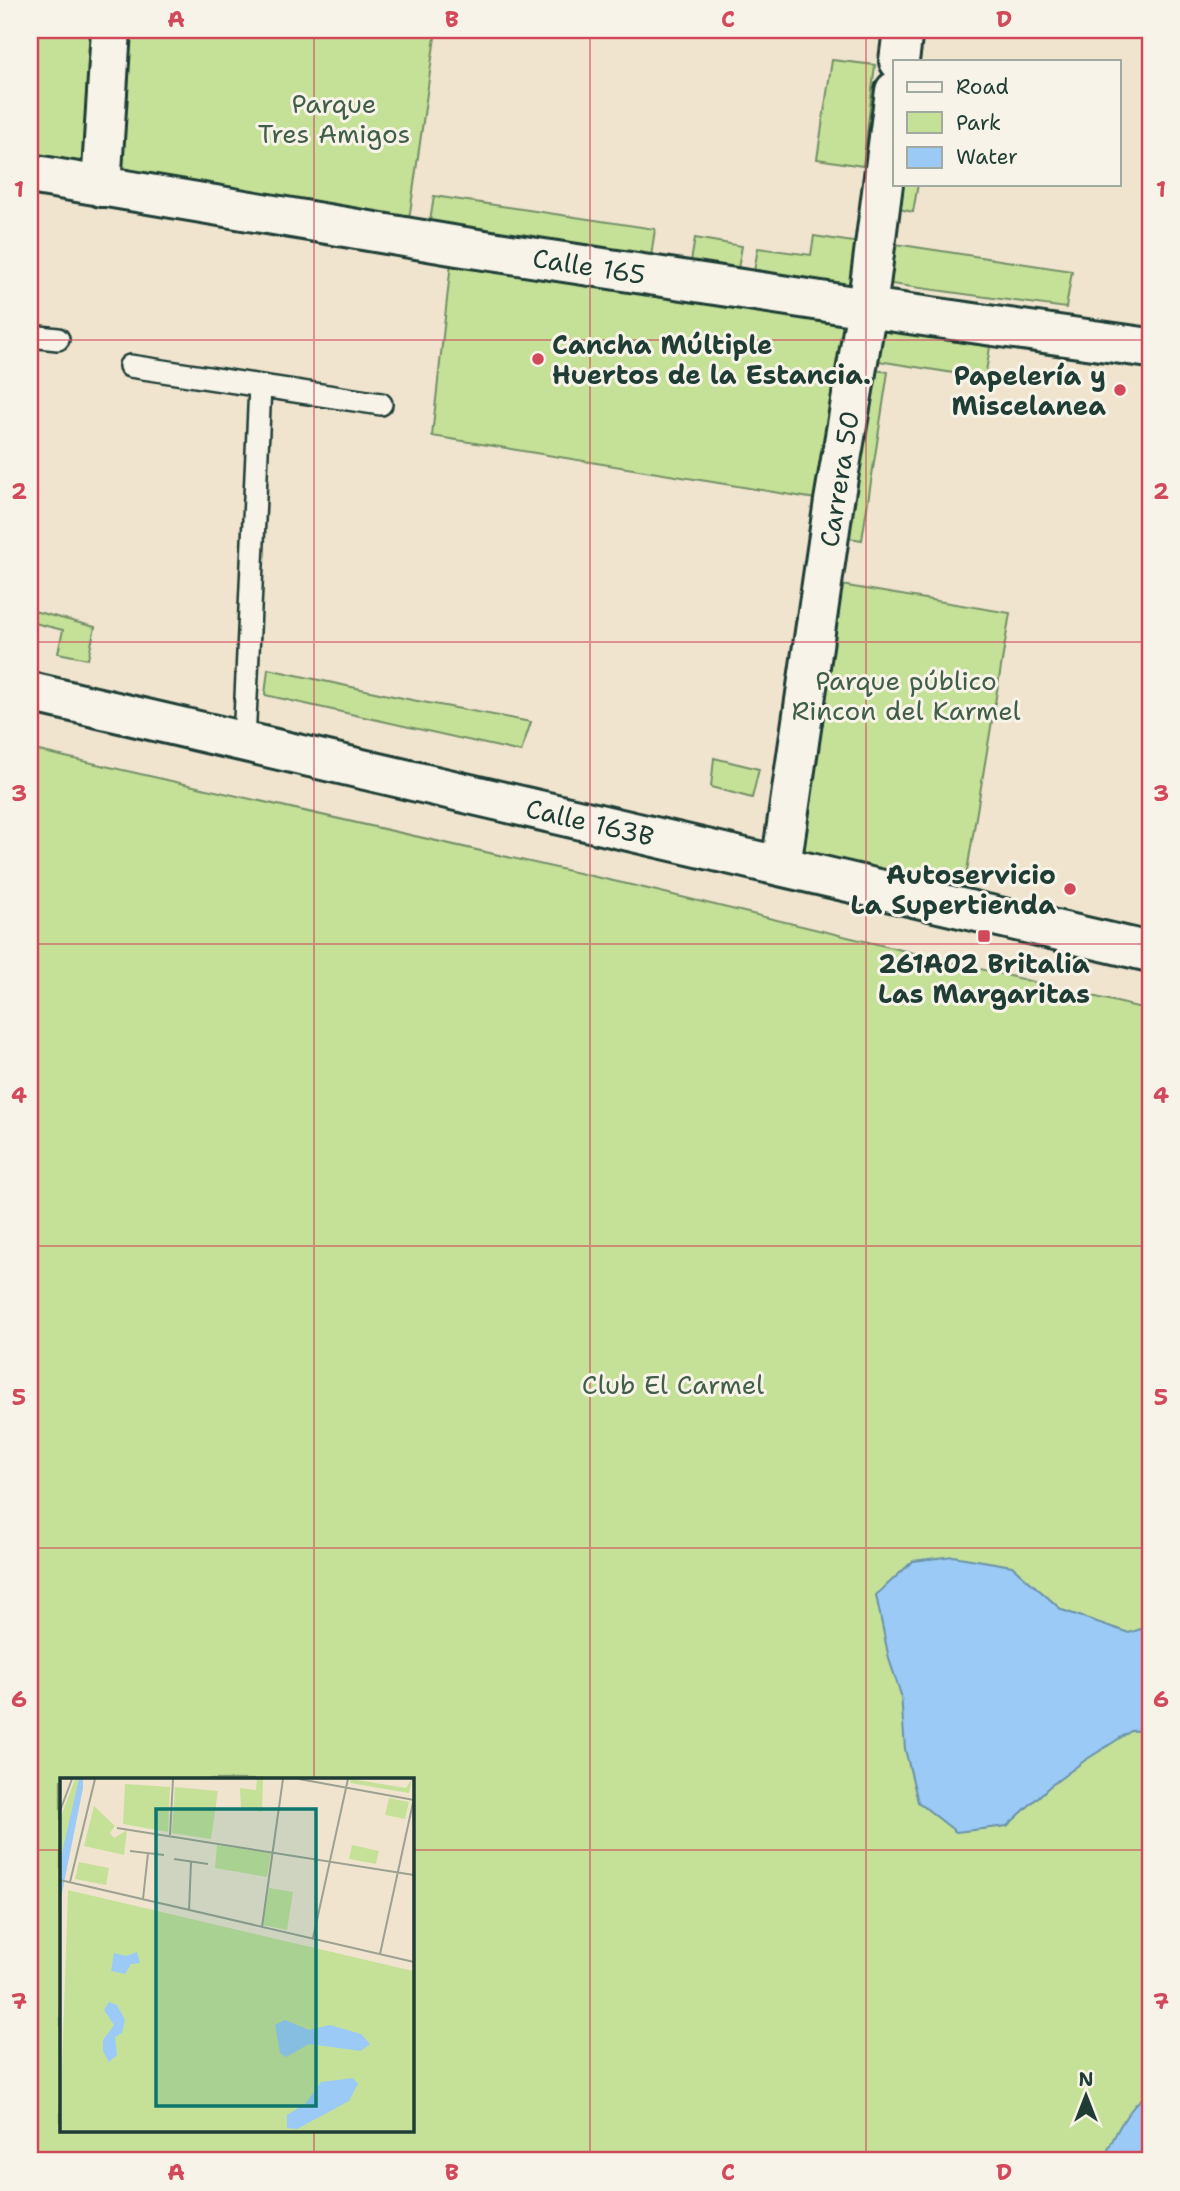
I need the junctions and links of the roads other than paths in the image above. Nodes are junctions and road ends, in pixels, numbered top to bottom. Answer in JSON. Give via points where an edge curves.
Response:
{"nodes":[{"id":1,"x":111,"y":30,"type":"edge"},
{"id":2,"x":903,"y":30,"type":"edge"},
{"id":3,"x":899,"y":60,"type":"edge"},
{"id":4,"x":893,"y":106,"type":"edge"},
{"id":5,"x":30,"y":174,"type":"edge"},
{"id":6,"x":101,"y":187,"type":"junction"},
{"id":7,"x":867,"y":308,"type":"junction"},
{"id":8,"x":30,"y":336,"type":"edge"},
{"id":9,"x":58,"y":339,"type":"dead end"},
{"id":10,"x":1150,"y":348,"type":"edge"},
{"id":11,"x":130,"y":366,"type":"dead end"},
{"id":12,"x":260,"y":386,"type":"junction"},
{"id":13,"x":381,"y":404,"type":"dead end"},
{"id":14,"x":30,"y":692,"type":"edge"},
{"id":15,"x":244,"y":742,"type":"junction"},
{"id":16,"x":781,"y":866,"type":"junction"},
{"id":17,"x":1150,"y":952,"type":"edge"}],
"edges":[{"from":1,"to":6,"type":"street"},
{"from":2,"to":3,"type":"street"},
{"from":4,"to":7,"type":"street","name":"Carrera 50"},
{"from":5,"to":6,"type":"street","name":"Calle 165"},
{"from":6,"to":7,"type":"street","name":"Calle 165"},
{"from":7,"to":10,"type":"street","name":"Calle 165"},
{"from":7,"to":16,"type":"street","name":"Carrera 50"},
{"from":8,"to":9,"type":"lane"},
{"from":11,"to":12,"type":"lane"},
{"from":12,"to":13,"type":"lane"},
{"from":12,"to":15,"type":"lane"},
{"from":14,"to":15,"type":"street","name":"Calle 163B"},
{"from":15,"to":16,"type":"street","name":"Calle 163B"},
{"from":16,"to":17,"type":"street","name":"Calle 163B"}]}
